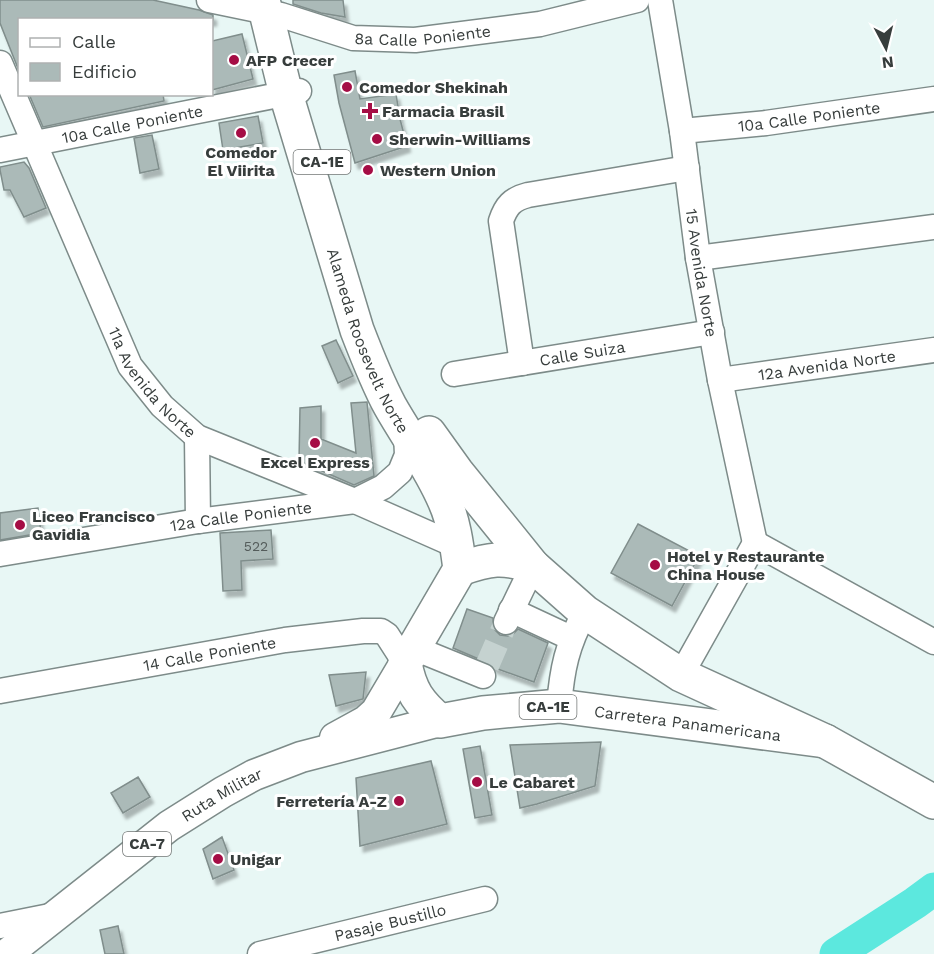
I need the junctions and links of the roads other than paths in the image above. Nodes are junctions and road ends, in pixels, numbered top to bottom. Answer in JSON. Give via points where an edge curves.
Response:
{"nodes":[{"id":1,"x":209,"y":0,"type":"edge"},
{"id":2,"x":637,"y":0,"type":"edge"},
{"id":3,"x":660,"y":0,"type":"edge"},
{"id":4,"x":272,"y":7,"type":"edge"},
{"id":5,"x":0,"y":63,"type":"edge"},
{"id":6,"x":293,"y":92,"type":"junction"},
{"id":7,"x":934,"y":99,"type":"edge"},
{"id":8,"x":681,"y":131,"type":"junction"},
{"id":9,"x":34,"y":144,"type":"junction"},
{"id":10,"x":0,"y":150,"type":"edge"},
{"id":11,"x":687,"y":168,"type":"junction"},
{"id":12,"x":934,"y":227,"type":"edge"},
{"id":13,"x":698,"y":258,"type":"junction"},
{"id":14,"x":712,"y":332,"type":"junction"},
{"id":15,"x":934,"y":350,"type":"edge"},
{"id":16,"x":522,"y":363,"type":"junction"},
{"id":17,"x":454,"y":374,"type":"dead end"},
{"id":18,"x":720,"y":380,"type":"junction"},
{"id":19,"x":406,"y":433,"type":"junction"},
{"id":20,"x":197,"y":437,"type":"junction"},
{"id":21,"x":355,"y":501,"type":"junction"},
{"id":22,"x":198,"y":521,"type":"junction"},
{"id":23,"x":755,"y":543,"type":"junction"},
{"id":24,"x":0,"y":554,"type":"edge"},
{"id":25,"x":459,"y":558,"type":"junction"},
{"id":26,"x":533,"y":566,"type":"junction"},
{"id":27,"x":578,"y":625,"type":"junction"},
{"id":28,"x":934,"y":642,"type":"edge"},
{"id":29,"x":410,"y":656,"type":"junction"},
{"id":30,"x":681,"y":675,"type":"junction"},
{"id":31,"x":0,"y":691,"type":"edge"},
{"id":32,"x":559,"y":706,"type":"junction"},
{"id":33,"x":483,"y":713,"type":"junction"},
{"id":34,"x":657,"y":718,"type":"junction"},
{"id":35,"x":440,"y":721,"type":"junction"},
{"id":36,"x":825,"y":741,"type":"junction"},
{"id":37,"x":301,"y":757,"type":"junction"},
{"id":38,"x":934,"y":802,"type":"edge"},
{"id":39,"x":485,"y":899,"type":"dead end"},
{"id":40,"x":13,"y":945,"type":"edge"},
{"id":41,"x":260,"y":954,"type":"edge"}],
"edges":[{"from":1,"to":4,"type":"street","name":"8a Calle Poniente"},
{"from":2,"to":4,"type":"street","name":"8a Calle Poniente","via":[[540,24],[415,40],[353,38]]},
{"from":3,"to":8,"type":"street","name":"15 Avenida Norte"},
{"from":4,"to":6,"type":"highway","name":"Alameda Roosevelt Norte","number":"CA-1E"},
{"from":5,"to":9,"type":"street","name":"11a Avenida Norte"},
{"from":6,"to":9,"type":"street","name":"10a Calle Poniente"},
{"from":6,"to":19,"type":"highway","name":"Alameda Roosevelt Norte","number":"CA-1E","via":[[357,330]]},
{"from":6,"to":26,"type":"highway","name":"Alameda Roosevelt Norte","number":"CA-1E","via":[[385,354],[443,453]]},
{"from":7,"to":8,"type":"street","name":"10a Calle Poniente"},
{"from":8,"to":11,"type":"street","name":"15 Avenida Norte"},
{"from":9,"to":10,"type":"street","name":"10a Calle Poniente"},
{"from":9,"to":20,"type":"street","name":"11a Avenida Norte","via":[[130,366],[162,406]]},
{"from":11,"to":13,"type":"street","name":"15 Avenida Norte"},
{"from":11,"to":16,"type":"street","via":[[528,195],[515,198],[505,209],[501,221]]},
{"from":12,"to":13,"type":"street"},
{"from":13,"to":14,"type":"street","name":"15 Avenida Norte"},
{"from":14,"to":16,"type":"street","name":"Calle Suiza"},
{"from":14,"to":18,"type":"street","name":"15 Avenida Norte"},
{"from":15,"to":18,"type":"street","name":"12a Avenida Norte"},
{"from":16,"to":17,"type":"street","name":"Calle Suiza"},
{"from":18,"to":23,"type":"street","name":"15 Avenida Norte"},
{"from":19,"to":21,"type":"street","name":"12a Calle Poniente","via":[[407,456],[400,472],[383,487]]},
{"from":19,"to":25,"type":"highway","name":"Alameda Roosevelt Norte","number":"CA-1E","via":[[446,503]]},
{"from":20,"to":21,"type":"street","name":"11a Avenida Norte"},
{"from":20,"to":22,"type":"street"},
{"from":21,"to":22,"type":"street","name":"12a Calle Poniente"},
{"from":21,"to":25,"type":"street","name":"11a Avenida Norte"},
{"from":22,"to":24,"type":"street","name":"12a Calle Poniente"},
{"from":23,"to":28,"type":"street"},
{"from":23,"to":30,"type":"street"},
{"from":25,"to":26,"type":"highway","via":[[507,559]]},
{"from":25,"to":29,"type":"highway"},
{"from":26,"to":27,"type":"highway","name":"Carretera Panamericana","number":"CA-1E"},
{"from":26,"to":27,"type":"street","via":[[508,616]]},
{"from":27,"to":30,"type":"highway","name":"Carretera Panamericana","number":"CA-1E"},
{"from":27,"to":32,"type":"street","via":[[561,678]]},
{"from":29,"to":31,"type":"street","name":"14 Calle Poniente","via":[[381,631],[363,631],[285,640]]},
{"from":29,"to":33,"type":"street","via":[[485,671]]},
{"from":29,"to":35,"type":"highway","via":[[408,679],[414,694]]},
{"from":29,"to":37,"type":"main road","name":"Ruta Militar","number":"CA-7","via":[[376,712]]},
{"from":30,"to":34,"type":"highway"},
{"from":30,"to":36,"type":"highway","name":"Carretera Panamericana","number":"CA-1E"},
{"from":32,"to":33,"type":"highway","name":"Carretera Panamericana","number":"CA-1E"},
{"from":32,"to":34,"type":"highway","name":"Carretera Panamericana","number":"CA-1E"},
{"from":33,"to":35,"type":"highway","name":"Carretera Panamericana","number":"CA-1E"},
{"from":34,"to":36,"type":"highway","name":"Carretera Panamericana","number":"CA-1E"},
{"from":35,"to":37,"type":"main road","name":"Ruta Militar","number":"CA-7"},
{"from":36,"to":38,"type":"highway","name":"Carretera Panamericana","number":"CA-1E"},
{"from":37,"to":40,"type":"main road","name":"Ruta Militar","number":"CA-7","via":[[254,775],[195,809]]},
{"from":39,"to":41,"type":"street","name":"Pasaje Bustillo"}]}
